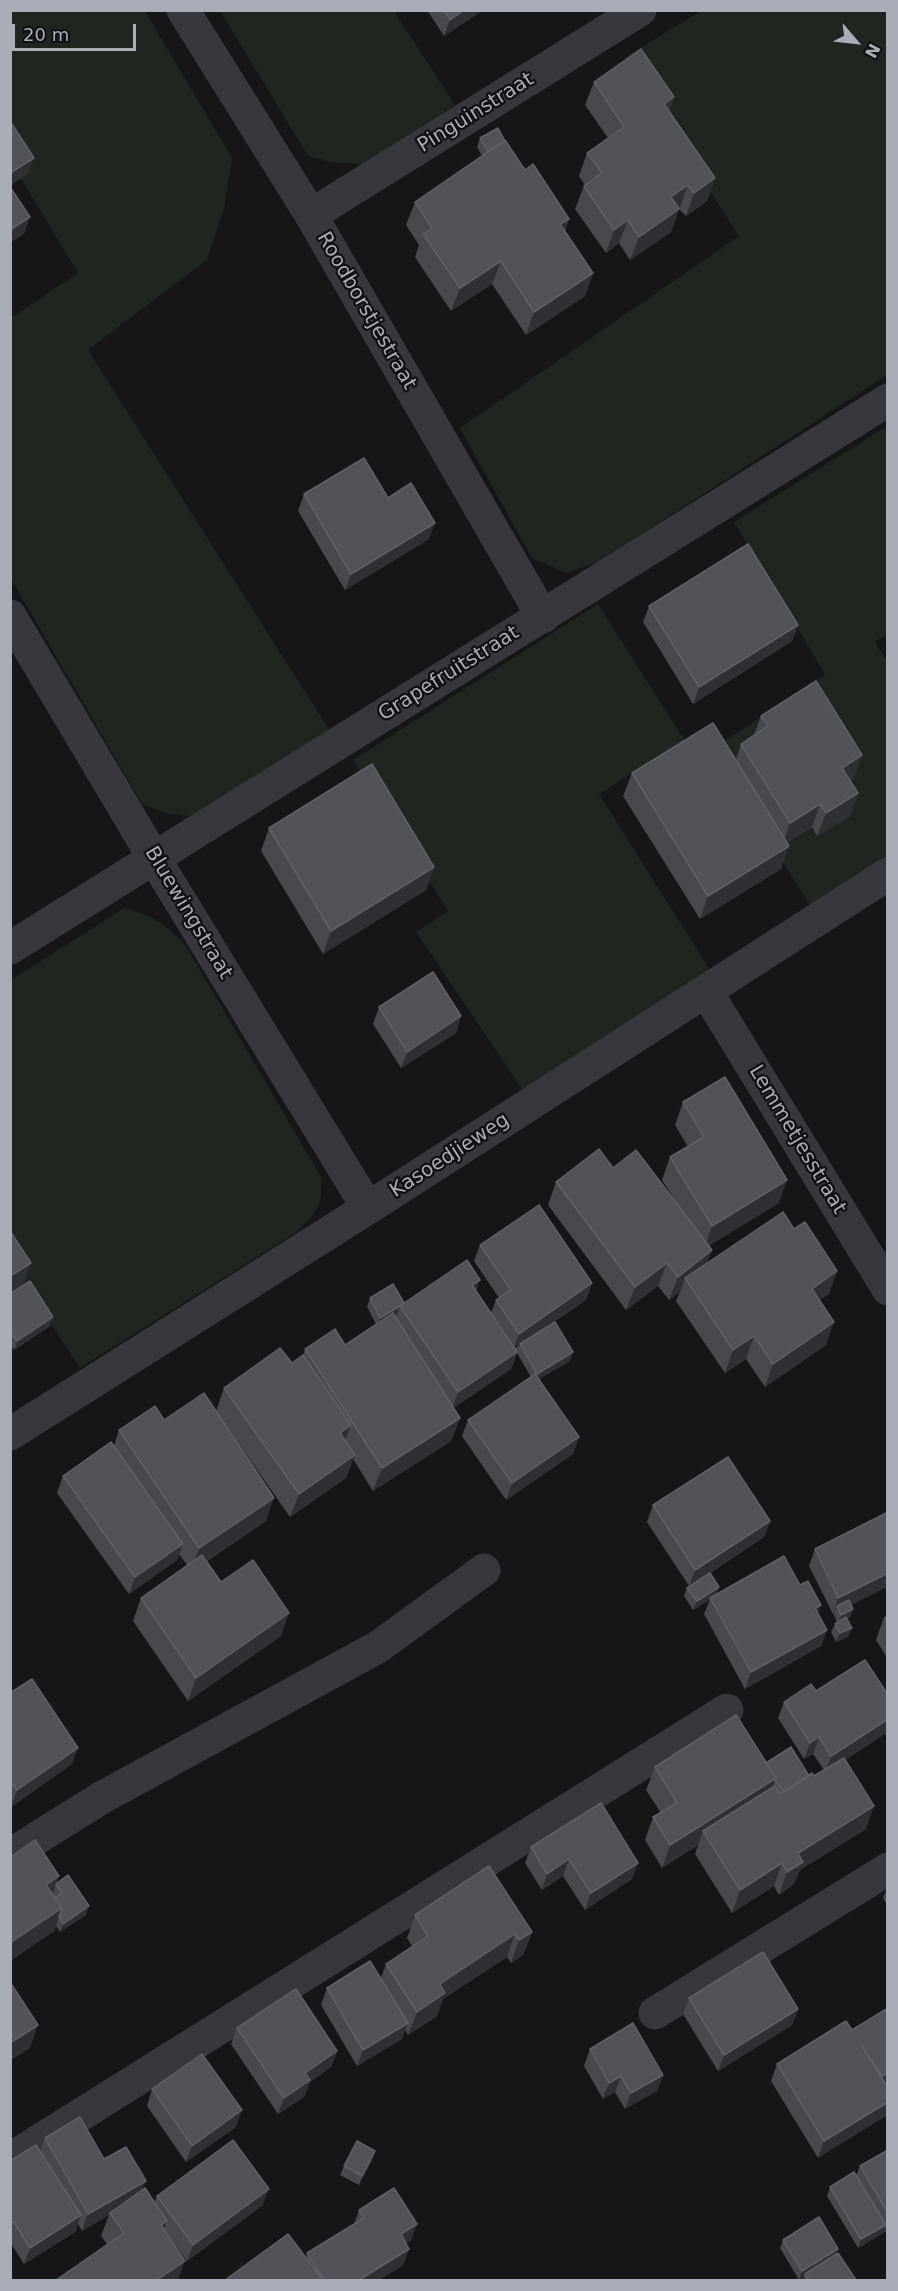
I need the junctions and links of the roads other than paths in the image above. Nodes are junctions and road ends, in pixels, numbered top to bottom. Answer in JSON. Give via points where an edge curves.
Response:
{"nodes":[{"id":1,"x":183,"y":10,"type":"edge"},
{"id":2,"x":640,"y":10,"type":"edge"},
{"id":3,"x":311,"y":215,"type":"junction"},
{"id":4,"x":888,"y":400,"type":"edge"},
{"id":5,"x":10,"y":616,"type":"edge"},
{"id":6,"x":543,"y":617,"type":"junction"},
{"id":7,"x":154,"y":858,"type":"junction"},
{"id":8,"x":888,"y":874,"type":"edge"},
{"id":9,"x":10,"y":948,"type":"edge"},
{"id":10,"x":706,"y":991,"type":"junction"},
{"id":11,"x":368,"y":1208,"type":"junction"},
{"id":12,"x":888,"y":1289,"type":"edge"},
{"id":13,"x":10,"y":1434,"type":"edge"},
{"id":14,"x":484,"y":1570,"type":"dead end"},
{"id":15,"x":727,"y":1710,"type":"dead end"},
{"id":16,"x":10,"y":1855,"type":"edge"},
{"id":17,"x":888,"y":1869,"type":"edge"},
{"id":18,"x":656,"y":2013,"type":"dead end"},
{"id":19,"x":10,"y":2159,"type":"edge"}],
"edges":[{"from":1,"to":3,"type":"street","name":"Roodborstjestraat"},
{"from":2,"to":3,"type":"street","name":"Pinguinstraat"},
{"from":3,"to":6,"type":"street","name":"Roodborstjestraat"},
{"from":4,"to":6,"type":"street","name":"Grapefruitstraat"},
{"from":5,"to":7,"type":"street","name":"Bluewingstraat"},
{"from":6,"to":7,"type":"street","name":"Grapefruitstraat"},
{"from":7,"to":9,"type":"street","name":"Grapefruitstraat"},
{"from":7,"to":11,"type":"street","name":"Bluewingstraat"},
{"from":8,"to":10,"type":"street","name":"Kasoedjieweg"},
{"from":10,"to":11,"type":"street","name":"Kasoedjieweg"},
{"from":10,"to":12,"type":"street","name":"Lemmetjesstraat"},
{"from":11,"to":13,"type":"street","name":"Kasoedjieweg"},
{"from":14,"to":16,"type":"street","via":[[378,1647],[101,1798]]},
{"from":15,"to":19,"type":"street"},
{"from":17,"to":18,"type":"street"}]}
